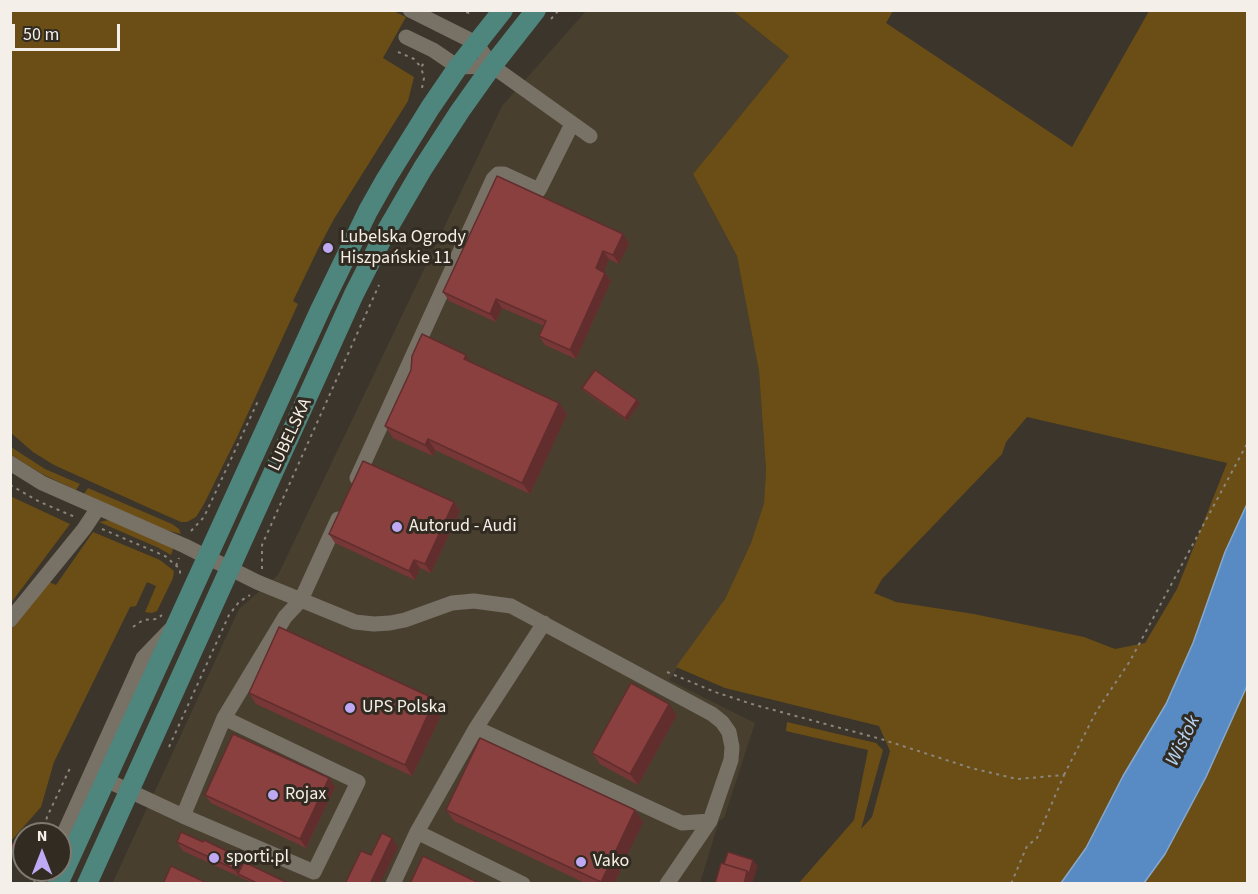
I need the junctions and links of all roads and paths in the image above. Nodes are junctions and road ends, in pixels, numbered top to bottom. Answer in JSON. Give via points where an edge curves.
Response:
{"nodes":[{"id":1,"x":410,"y":10,"type":"edge"},
{"id":2,"x":459,"y":10,"type":"edge"},
{"id":3,"x":477,"y":10,"type":"edge"},
{"id":4,"x":503,"y":10,"type":"edge"},
{"id":5,"x":559,"y":10,"type":"edge"},
{"id":6,"x":543,"y":16,"type":"edge"},
{"id":7,"x":406,"y":38,"type":"dead end"},
{"id":8,"x":476,"y":44,"type":"junction"},
{"id":9,"x":398,"y":52,"type":"dead end"},
{"id":10,"x":492,"y":66,"type":"junction"},
{"id":11,"x":421,"y":67,"type":"dead end"},
{"id":12,"x":458,"y":67,"type":"junction"},
{"id":13,"x":572,"y":124,"type":"junction"},
{"id":14,"x":590,"y":136,"type":"dead end"},
{"id":15,"x":382,"y":280,"type":"dead end"},
{"id":16,"x":318,"y":315,"type":"junction"},
{"id":17,"x":341,"y":325,"type":"junction"},
{"id":18,"x":1248,"y":442,"type":"edge"},
{"id":19,"x":10,"y":463,"type":"edge"},
{"id":20,"x":10,"y":485,"type":"edge"},
{"id":21,"x":98,"y":508,"type":"junction"},
{"id":22,"x":83,"y":521,"type":"dead end"},
{"id":23,"x":94,"y":526,"type":"dead end"},
{"id":24,"x":207,"y":556,"type":"junction"},
{"id":25,"x":230,"y":568,"type":"junction"},
{"id":26,"x":262,"y":570,"type":"dead end"},
{"id":27,"x":176,"y":582,"type":"dead end"},
{"id":28,"x":253,"y":592,"type":"dead end"},
{"id":29,"x":301,"y":600,"type":"junction"},
{"id":30,"x":170,"y":618,"type":"junction"},
{"id":31,"x":10,"y":620,"type":"edge"},
{"id":32,"x":544,"y":623,"type":"junction"},
{"id":33,"x":133,"y":627,"type":"dead end"},
{"id":34,"x":641,"y":675,"type":"junction"},
{"id":35,"x":224,"y":718,"type":"junction"},
{"id":36,"x":476,"y":729,"type":"junction"},
{"id":37,"x":165,"y":755,"type":"dead end"},
{"id":38,"x":71,"y":766,"type":"dead end"},
{"id":39,"x":1064,"y":775,"type":"junction"},
{"id":40,"x":106,"y":780,"type":"junction"},
{"id":41,"x":130,"y":791,"type":"junction"},
{"id":42,"x":183,"y":816,"type":"junction"},
{"id":43,"x":710,"y":821,"type":"junction"},
{"id":44,"x":46,"y":822,"type":"edge"},
{"id":45,"x":69,"y":822,"type":"edge"},
{"id":46,"x":417,"y":832,"type":"junction"},
{"id":47,"x":58,"y":884,"type":"edge"},
{"id":48,"x":87,"y":884,"type":"edge"},
{"id":49,"x":393,"y":884,"type":"edge"},
{"id":50,"x":523,"y":884,"type":"edge"},
{"id":51,"x":667,"y":884,"type":"edge"},
{"id":52,"x":1011,"y":884,"type":"edge"}],
"edges":[{"from":1,"to":8,"type":"street"},
{"from":2,"to":3,"type":"path","via":[[469,14]]},
{"from":4,"to":8,"type":"main road","name":"LUBELSKA"},
{"from":5,"to":6,"type":"path"},
{"from":6,"to":10,"type":"main road","name":"LUBELSKA"},
{"from":7,"to":12,"type":"street"},
{"from":8,"to":10,"type":"street"},
{"from":8,"to":12,"type":"main road","name":"LUBELSKA"},
{"from":9,"to":11,"type":"path"},
{"from":10,"to":12,"type":"street"},
{"from":10,"to":13,"type":"street"},
{"from":10,"to":17,"type":"main road","name":"LUBELSKA","via":[[441,138],[402,204]]},
{"from":12,"to":16,"type":"main road","name":"LUBELSKA","via":[[386,178]]},
{"from":13,"to":14,"type":"street"},
{"from":13,"to":29,"type":"street","via":[[538,190],[504,174],[493,178]]},
{"from":15,"to":26,"type":"path","via":[[262,545]]},
{"from":16,"to":17,"type":"main road","via":[[326,326]]},
{"from":16,"to":24,"type":"main road","name":"LUBELSKA"},
{"from":17,"to":25,"type":"main road","name":"LUBELSKA"},
{"from":18,"to":39,"type":"path"},
{"from":19,"to":21,"type":"street","via":[[42,483]]},
{"from":20,"to":22,"type":"path"},
{"from":21,"to":24,"type":"street"},
{"from":21,"to":31,"type":"street"},
{"from":23,"to":27,"type":"path","via":[[165,556],[180,573]]},
{"from":24,"to":25,"type":"street"},
{"from":24,"to":30,"type":"main road","name":"LUBELSKA"},
{"from":25,"to":29,"type":"street"},
{"from":25,"to":41,"type":"main road","name":"LUBELSKA"},
{"from":28,"to":37,"type":"path","via":[[230,615]]},
{"from":29,"to":32,"type":"street","via":[[355,622],[374,624],[405,620],[452,603],[474,601],[511,606]]},
{"from":29,"to":35,"type":"street","via":[[285,617]]},
{"from":30,"to":33,"type":"path","via":[[143,620]]},
{"from":30,"to":40,"type":"main road","name":"LUBELSKA"},
{"from":30,"to":45,"type":"street","via":[[143,658]]},
{"from":32,"to":34,"type":"street"},
{"from":32,"to":36,"type":"street"},
{"from":34,"to":39,"type":"path","via":[[656,669],[669,672],[755,705],[1017,779]]},
{"from":34,"to":43,"type":"street","via":[[712,714],[729,732],[731,760]]},
{"from":35,"to":42,"type":"street"},
{"from":35,"to":42,"type":"street","via":[[357,782],[314,872]]},
{"from":36,"to":43,"type":"street","via":[[682,823]]},
{"from":36,"to":46,"type":"street"},
{"from":38,"to":44,"type":"path"},
{"from":39,"to":52,"type":"path","via":[[1037,838],[1027,846]]},
{"from":40,"to":41,"type":"street"},
{"from":40,"to":47,"type":"main road","name":"LUBELSKA"},
{"from":41,"to":42,"type":"street"},
{"from":41,"to":48,"type":"main road","name":"LUBELSKA"},
{"from":43,"to":51,"type":"street"},
{"from":46,"to":49,"type":"street"},
{"from":46,"to":50,"type":"street"}]}
